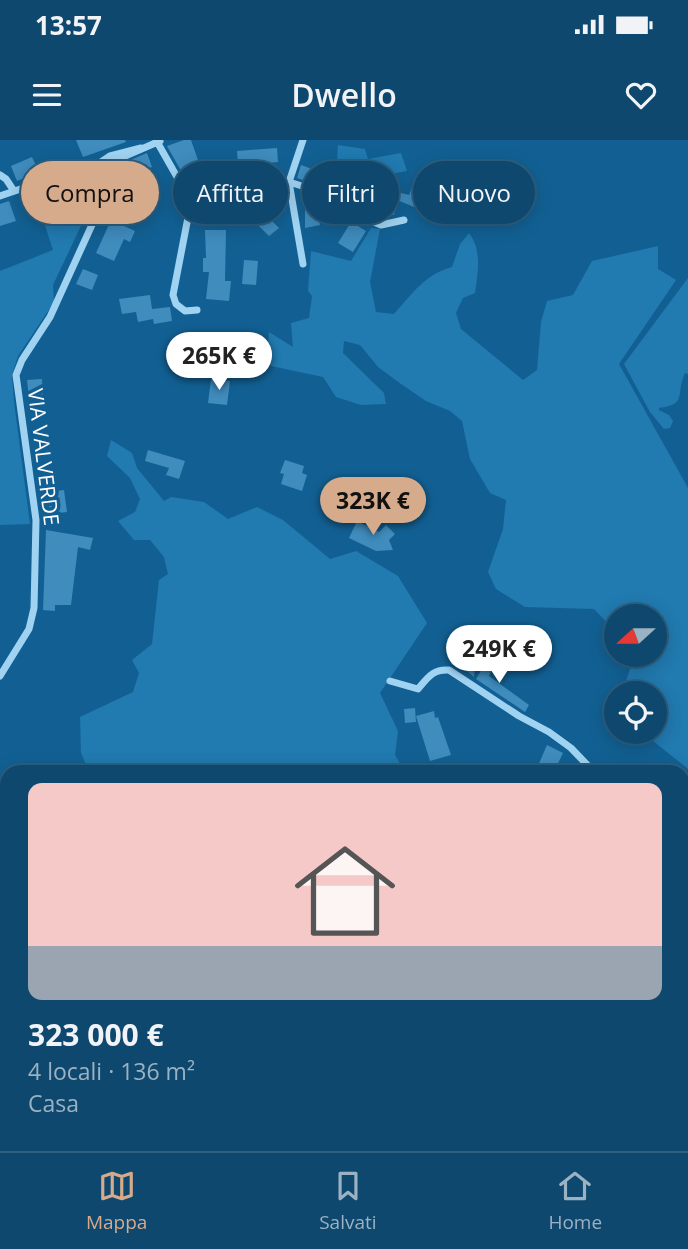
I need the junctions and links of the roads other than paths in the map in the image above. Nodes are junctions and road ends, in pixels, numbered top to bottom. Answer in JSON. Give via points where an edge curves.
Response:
{"nodes":[{"id":1,"x":159,"y":140,"type":"edge"},
{"id":2,"x":303,"y":140,"type":"edge"},
{"id":3,"x":141,"y":148,"type":"junction"},
{"id":4,"x":102,"y":161,"type":"edge"},
{"id":5,"x":112,"y":161,"type":"edge"},
{"id":6,"x":0,"y":175,"type":"edge"},
{"id":7,"x":289,"y":182,"type":"junction"},
{"id":8,"x":21,"y":188,"type":"edge"},
{"id":9,"x":14,"y":191,"type":"junction"},
{"id":10,"x":0,"y":196,"type":"edge"},
{"id":11,"x":404,"y":220,"type":"dead end"},
{"id":12,"x":92,"y":224,"type":"edge"},
{"id":13,"x":303,"y":264,"type":"dead end"},
{"id":14,"x":197,"y":310,"type":"dead end"},
{"id":15,"x":0,"y":676,"type":"edge"},
{"id":16,"x":390,"y":681,"type":"dead end"},
{"id":17,"x":587,"y":765,"type":"edge"}],
"edges":[{"from":1,"to":3,"type":"street"},
{"from":1,"to":14,"type":"street","via":[[190,207],[173,295],[185,311]]},
{"from":2,"to":7,"type":"street"},
{"from":3,"to":4,"type":"street"},
{"from":3,"to":5,"type":"street"},
{"from":6,"to":9,"type":"street"},
{"from":7,"to":11,"type":"street","via":[[318,191],[381,225]]},
{"from":7,"to":13,"type":"street"},
{"from":8,"to":9,"type":"street"},
{"from":9,"to":10,"type":"street"},
{"from":12,"to":15,"type":"street","name":"VIA VALVERDE","via":[[50,317],[16,375],[36,520],[34,607],[29,629]]},
{"from":16,"to":17,"type":"street","via":[[418,689],[438,669],[449,670],[549,732]]}]}
